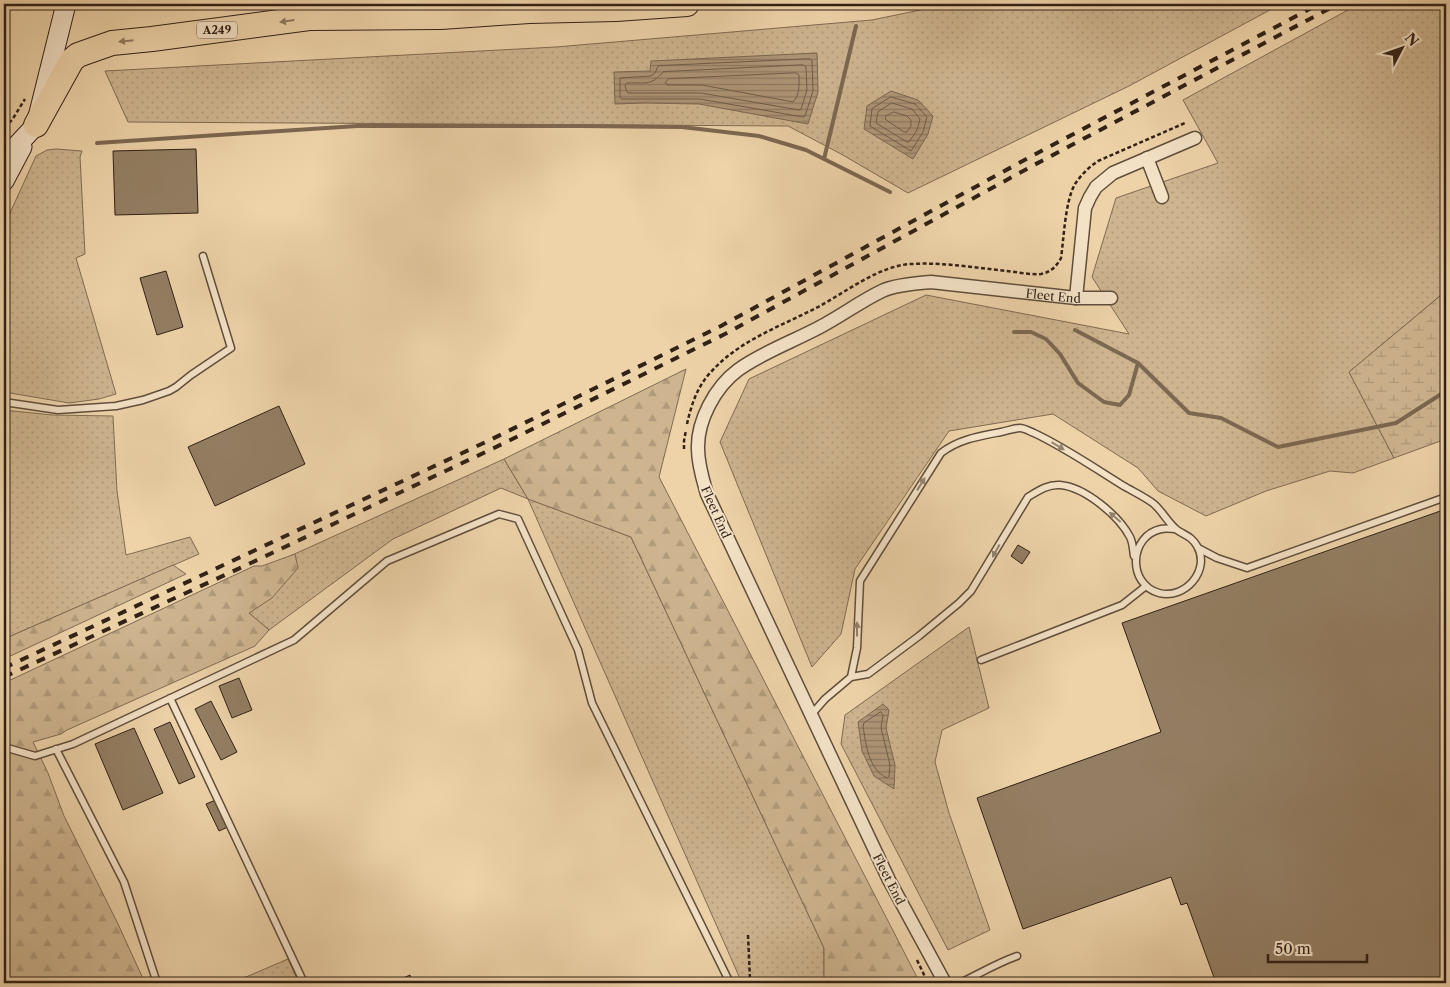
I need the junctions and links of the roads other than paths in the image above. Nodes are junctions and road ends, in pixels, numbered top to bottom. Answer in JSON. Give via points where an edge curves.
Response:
{"nodes":[{"id":1,"x":66,"y":4,"type":"edge"},
{"id":2,"x":687,"y":4,"type":"edge"},
{"id":3,"x":36,"y":124,"type":"junction"},
{"id":4,"x":1195,"y":138,"type":"dead end"},
{"id":5,"x":4,"y":157,"type":"edge"},
{"id":6,"x":1147,"y":158,"type":"junction"},
{"id":7,"x":4,"y":181,"type":"edge"},
{"id":8,"x":1162,"y":197,"type":"dead end"},
{"id":9,"x":203,"y":256,"type":"dead end"},
{"id":10,"x":1076,"y":298,"type":"junction"},
{"id":11,"x":1111,"y":298,"type":"dead end"},
{"id":12,"x":4,"y":402,"type":"edge"},
{"id":13,"x":1446,"y":498,"type":"edge"},
{"id":14,"x":1176,"y":529,"type":"junction"},
{"id":15,"x":1198,"y":548,"type":"junction"},
{"id":16,"x":1135,"y":560,"type":"junction"},
{"id":17,"x":1146,"y":586,"type":"junction"},
{"id":18,"x":981,"y":660,"type":"dead end"},
{"id":19,"x":851,"y":677,"type":"junction"},
{"id":20,"x":170,"y":698,"type":"junction"},
{"id":21,"x":811,"y":715,"type":"junction"},
{"id":22,"x":4,"y":747,"type":"edge"},
{"id":23,"x":56,"y":749,"type":"junction"},
{"id":24,"x":1017,"y":956,"type":"dead end"},
{"id":25,"x":157,"y":983,"type":"edge"},
{"id":26,"x":304,"y":983,"type":"edge"},
{"id":27,"x":730,"y":983,"type":"edge"},
{"id":28,"x":945,"y":983,"type":"edge"},
{"id":29,"x":960,"y":983,"type":"edge"}],
"edges":[{"from":1,"to":3,"type":"main road"},
{"from":2,"to":3,"type":"highway","number":"A249","one_way":true,"via":[[441,18],[309,18],[112,43],[72,60]]},
{"from":3,"to":5,"type":"main road"},
{"from":3,"to":7,"type":"main road"},
{"from":4,"to":6,"type":"street"},
{"from":6,"to":8,"type":"street"},
{"from":6,"to":10,"type":"street","via":[[1103,180],[1084,208]]},
{"from":9,"to":12,"type":"lane","via":[[231,348],[176,387],[143,400],[116,406],[58,410]]},
{"from":10,"to":11,"type":"street","name":"Fleet End"},
{"from":10,"to":21,"type":"street","name":"Fleet End","via":[[931,282],[884,290],[738,370],[711,402],[702,423],[698,448],[707,494]]},
{"from":13,"to":15,"type":"lane","via":[[1247,568]]},
{"from":14,"to":15,"type":"lane","via":[[1189,536]]},
{"from":14,"to":16,"type":"lane","via":[[1148,534],[1139,546]]},
{"from":19,"to":14,"type":"lane","one_way":true,"via":[[858,648],[860,582],[941,453],[950,446],[1021,428],[1047,439],[1154,504]]},
{"from":15,"to":17,"type":"lane","via":[[1201,562],[1197,577],[1187,588],[1174,594],[1159,593]]},
{"from":16,"to":17,"type":"lane","via":[[1138,574]]},
{"from":16,"to":19,"type":"lane","one_way":true,"via":[[1132,539],[1121,523],[1092,498],[1059,485],[1042,488],[1028,497],[971,591],[959,603],[868,674]]},
{"from":17,"to":18,"type":"lane","via":[[1122,606]]},
{"from":19,"to":21,"type":"lane"},
{"from":20,"to":23,"type":"lane"},
{"from":20,"to":26,"type":"lane"},
{"from":20,"to":27,"type":"lane","via":[[294,640],[387,560],[499,514],[518,519],[578,650],[592,703]]},
{"from":21,"to":28,"type":"street","name":"Fleet End","via":[[889,880]]},
{"from":22,"to":23,"type":"lane","via":[[35,756]]},
{"from":23,"to":25,"type":"lane","via":[[124,882]]},
{"from":24,"to":29,"type":"lane"}]}
